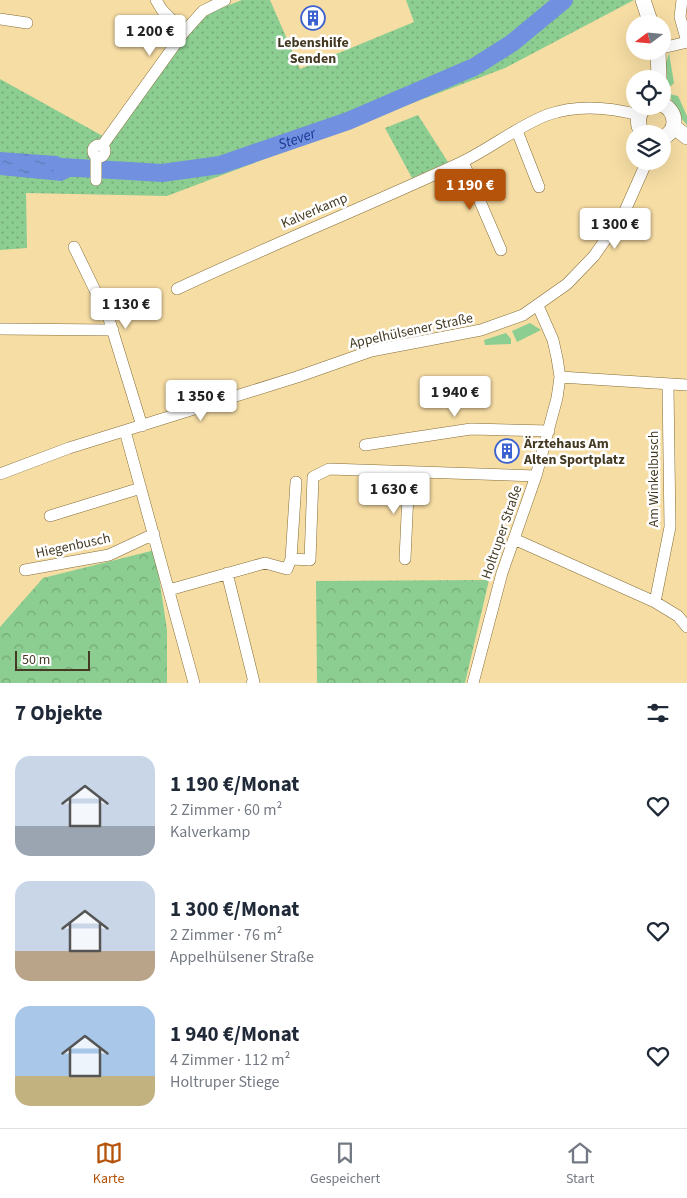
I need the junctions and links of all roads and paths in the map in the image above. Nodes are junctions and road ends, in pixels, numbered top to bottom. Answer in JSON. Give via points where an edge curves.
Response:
{"nodes":[{"id":1,"x":156,"y":0,"type":"edge"},
{"id":2,"x":226,"y":0,"type":"edge"},
{"id":3,"x":643,"y":0,"type":"edge"},
{"id":4,"x":682,"y":0,"type":"edge"},
{"id":5,"x":648,"y":15,"type":"edge"},
{"id":6,"x":0,"y":19,"type":"edge"},
{"id":7,"x":27,"y":22,"type":"dead end"},
{"id":8,"x":184,"y":32,"type":"junction"},
{"id":9,"x":687,"y":42,"type":"edge"},
{"id":10,"x":671,"y":46,"type":"edge"},
{"id":11,"x":626,"y":109,"type":"edge"},
{"id":12,"x":671,"y":110,"type":"edge"},
{"id":13,"x":674,"y":127,"type":"junction"},
{"id":14,"x":517,"y":131,"type":"junction"},
{"id":15,"x":671,"y":132,"type":"edge"},
{"id":16,"x":687,"y":137,"type":"edge"},
{"id":17,"x":463,"y":162,"type":"junction"},
{"id":18,"x":642,"y":170,"type":"edge"},
{"id":19,"x":96,"y":180,"type":"dead end"},
{"id":20,"x":539,"y":187,"type":"dead end"},
{"id":21,"x":74,"y":247,"type":"dead end"},
{"id":22,"x":501,"y":250,"type":"dead end"},
{"id":23,"x":177,"y":289,"type":"dead end"},
{"id":24,"x":538,"y":306,"type":"junction"},
{"id":25,"x":0,"y":329,"type":"edge"},
{"id":26,"x":113,"y":330,"type":"junction"},
{"id":27,"x":560,"y":377,"type":"junction"},
{"id":28,"x":687,"y":385,"type":"edge"},
{"id":29,"x":668,"y":386,"type":"junction"},
{"id":30,"x":142,"y":426,"type":"junction"},
{"id":31,"x":125,"y":431,"type":"junction"},
{"id":32,"x":548,"y":431,"type":"junction"},
{"id":33,"x":365,"y":446,"type":"dead end"},
{"id":34,"x":0,"y":472,"type":"edge"},
{"id":35,"x":409,"y":472,"type":"junction"},
{"id":36,"x":536,"y":476,"type":"junction"},
{"id":37,"x":296,"y":482,"type":"dead end"},
{"id":38,"x":141,"y":488,"type":"junction"},
{"id":39,"x":50,"y":516,"type":"dead end"},
{"id":40,"x":154,"y":534,"type":"junction"},
{"id":41,"x":514,"y":539,"type":"junction"},
{"id":42,"x":291,"y":559,"type":"junction"},
{"id":43,"x":405,"y":559,"type":"dead end"},
{"id":44,"x":25,"y":570,"type":"dead end"},
{"id":45,"x":227,"y":573,"type":"junction"},
{"id":46,"x":169,"y":590,"type":"junction"},
{"id":47,"x":655,"y":602,"type":"junction"},
{"id":48,"x":687,"y":627,"type":"edge"},
{"id":49,"x":194,"y":683,"type":"edge"},
{"id":50,"x":252,"y":683,"type":"edge"},
{"id":51,"x":473,"y":683,"type":"edge"}],
"edges":[{"from":1,"to":8,"type":"street"},
{"from":2,"to":8,"type":"street","via":[[203,11]]},
{"from":3,"to":5,"type":"street"},
{"from":4,"to":9,"type":"street","via":[[680,17]]},
{"from":6,"to":7,"type":"street"},
{"from":8,"to":19,"type":"street","via":[[98,154]]},
{"from":9,"to":10,"type":"street"},
{"from":11,"to":14,"type":"street","name":"Kalverkamp","via":[[574,109],[546,115]]},
{"from":12,"to":13,"type":"street"},
{"from":13,"to":15,"type":"street"},
{"from":13,"to":16,"type":"street"},
{"from":14,"to":17,"type":"street","name":"Kalverkamp"},
{"from":14,"to":20,"type":"street"},
{"from":17,"to":22,"type":"street"},
{"from":17,"to":23,"type":"street","name":"Kalverkamp"},
{"from":18,"to":24,"type":"street","name":"Appelhülsener Straße","via":[[624,213],[594,256],[578,275]]},
{"from":21,"to":26,"type":"street"},
{"from":24,"to":27,"type":"street","name":"Holtruper Straße","via":[[554,340]]},
{"from":24,"to":30,"type":"street","name":"Appelhülsener Straße","via":[[491,327],[371,351]]},
{"from":25,"to":26,"type":"street"},
{"from":26,"to":30,"type":"street"},
{"from":27,"to":29,"type":"street"},
{"from":27,"to":32,"type":"street","name":"Holtruper Straße"},
{"from":28,"to":29,"type":"street"},
{"from":29,"to":47,"type":"street","name":"Am Winkelbusch","via":[[670,527]]},
{"from":30,"to":31,"type":"street","name":"Appelhülsener Straße"},
{"from":31,"to":34,"type":"street","name":"Appelhülsener Straße"},
{"from":31,"to":38,"type":"street"},
{"from":32,"to":33,"type":"street","via":[[471,429]]},
{"from":32,"to":36,"type":"street","name":"Holtruper Straße"},
{"from":35,"to":36,"type":"street"},
{"from":35,"to":42,"type":"street","via":[[329,469],[312,478],[310,560]]},
{"from":35,"to":43,"type":"street"},
{"from":36,"to":41,"type":"street","name":"Holtruper Straße"},
{"from":37,"to":42,"type":"street"},
{"from":38,"to":39,"type":"street"},
{"from":38,"to":40,"type":"street"},
{"from":40,"to":44,"type":"street","name":"Hiegenbusch","via":[[109,555]]},
{"from":40,"to":46,"type":"street"},
{"from":41,"to":47,"type":"street"},
{"from":41,"to":51,"type":"street","name":"Holtruper Straße"},
{"from":42,"to":45,"type":"street","via":[[288,569],[265,563]]},
{"from":45,"to":46,"type":"street"},
{"from":45,"to":50,"type":"street"},
{"from":46,"to":49,"type":"street"},
{"from":47,"to":48,"type":"street","via":[[678,616]]}]}
